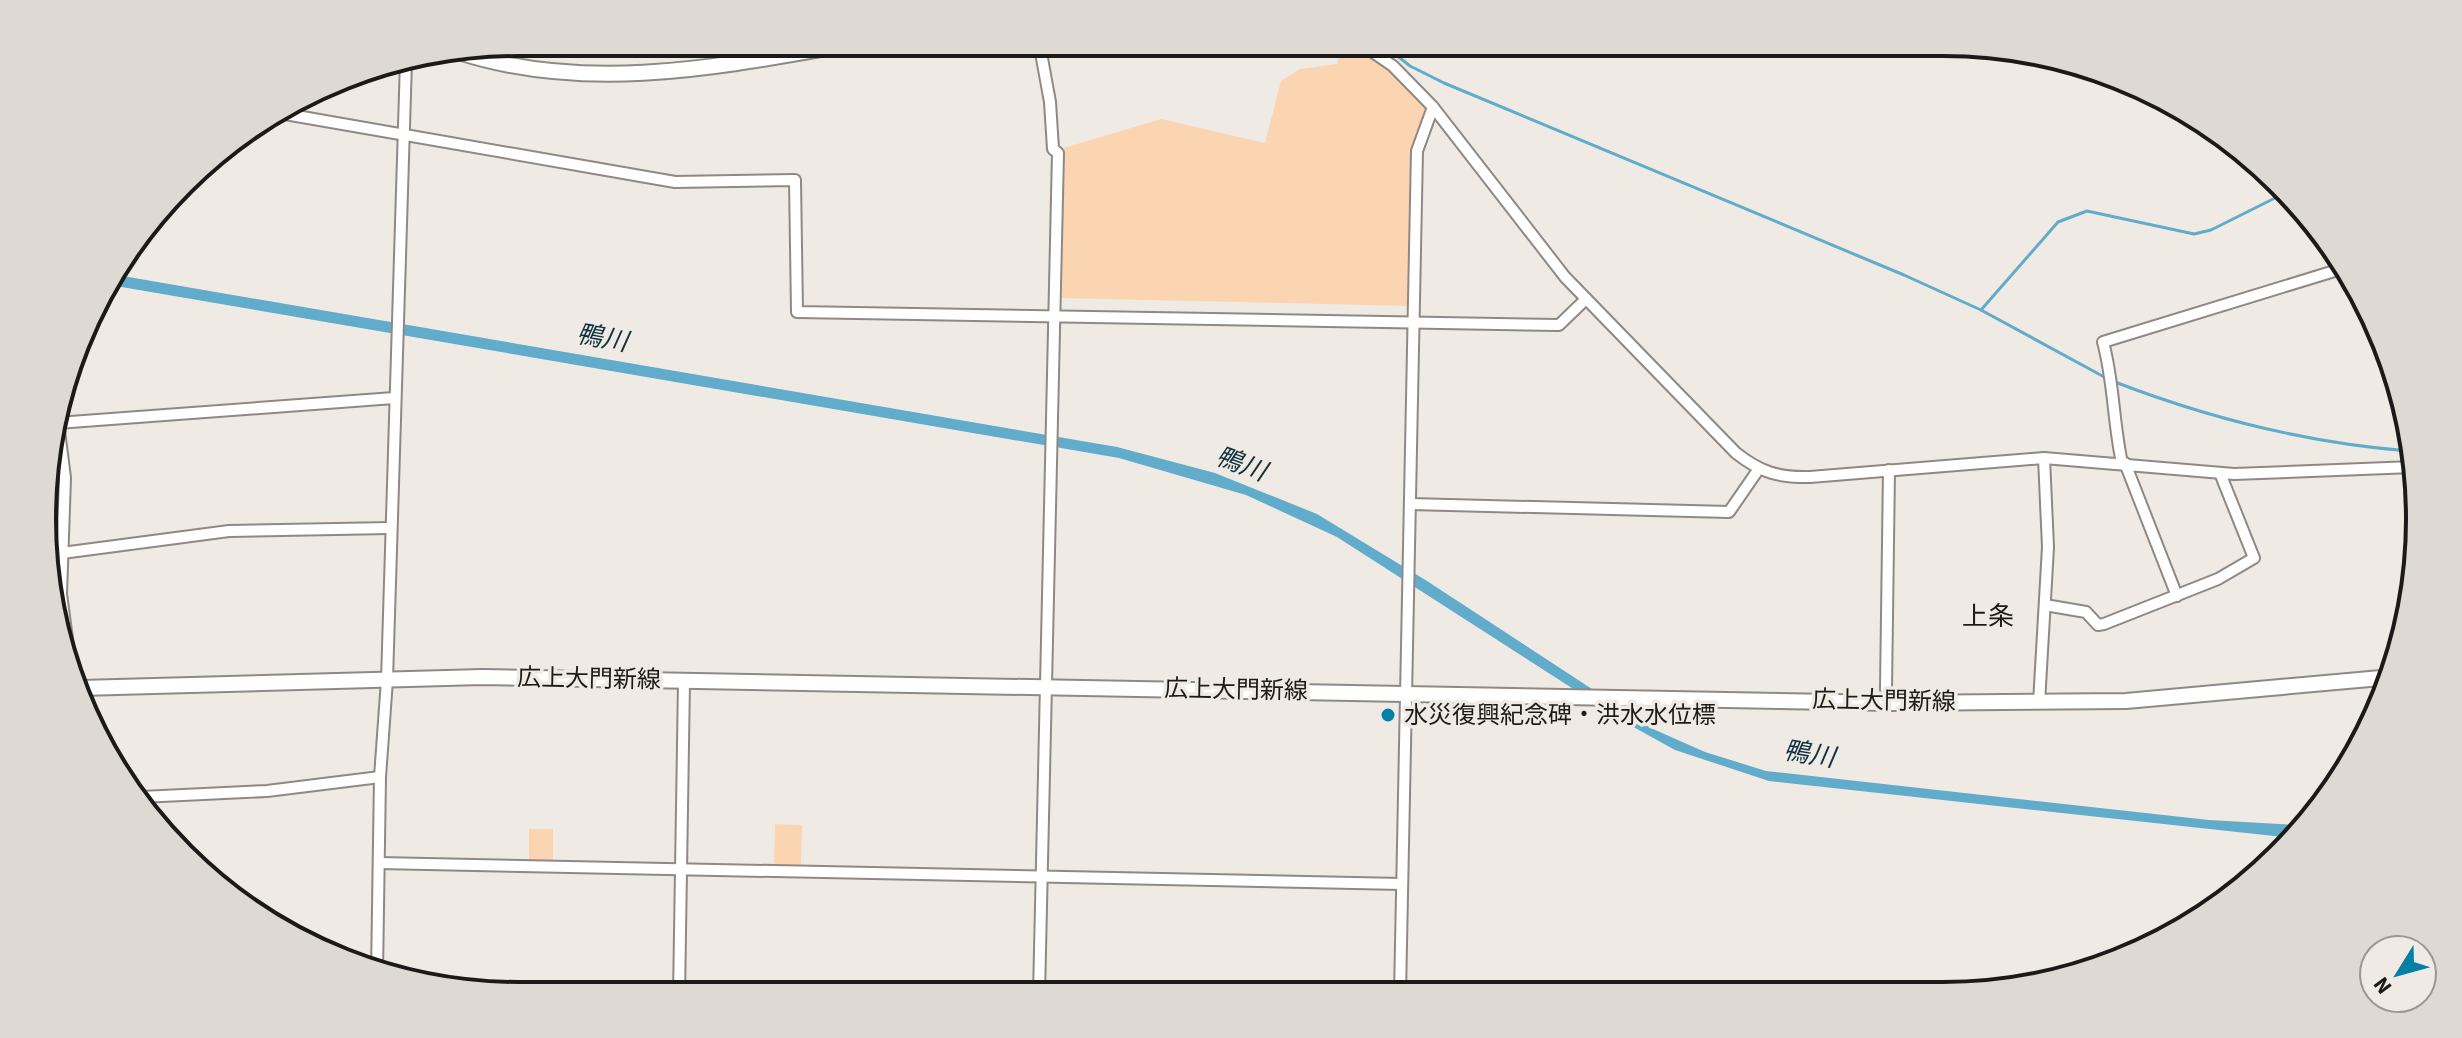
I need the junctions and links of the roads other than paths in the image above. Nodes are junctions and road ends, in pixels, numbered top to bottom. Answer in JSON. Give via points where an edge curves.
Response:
{"nodes":[{"id":1,"x":774,"y":56,"type":"edge"},
{"id":2,"x":1042,"y":56,"type":"edge"},
{"id":3,"x":1378,"y":56,"type":"edge"},
{"id":4,"x":486,"y":57,"type":"edge"},
{"id":5,"x":406,"y":70,"type":"edge"},
{"id":6,"x":1433,"y":107,"type":"junction"},
{"id":7,"x":292,"y":115,"type":"edge"},
{"id":8,"x":404,"y":133,"type":"junction"},
{"id":9,"x":2334,"y":271,"type":"edge"},
{"id":10,"x":1586,"y":299,"type":"junction"},
{"id":11,"x":1054,"y":316,"type":"junction"},
{"id":12,"x":1412,"y":321,"type":"junction"},
{"id":13,"x":394,"y":398,"type":"junction"},
{"id":14,"x":67,"y":422,"type":"edge"},
{"id":15,"x":61,"y":450,"type":"edge"},
{"id":16,"x":2044,"y":458,"type":"junction"},
{"id":17,"x":2124,"y":463,"type":"junction"},
{"id":18,"x":2403,"y":467,"type":"edge"},
{"id":19,"x":1758,"y":470,"type":"junction"},
{"id":20,"x":1889,"y":470,"type":"junction"},
{"id":21,"x":2220,"y":473,"type":"junction"},
{"id":22,"x":1410,"y":504,"type":"junction"},
{"id":23,"x":390,"y":528,"type":"junction"},
{"id":24,"x":62,"y":553,"type":"junction"},
{"id":25,"x":61,"y":586,"type":"edge"},
{"id":26,"x":2177,"y":596,"type":"junction"},
{"id":27,"x":2045,"y":605,"type":"junction"},
{"id":28,"x":2377,"y":678,"type":"edge"},
{"id":29,"x":387,"y":680,"type":"junction"},
{"id":30,"x":684,"y":682,"type":"junction"},
{"id":31,"x":1045,"y":687,"type":"junction"},
{"id":32,"x":88,"y":688,"type":"edge"},
{"id":33,"x":1405,"y":693,"type":"junction"},
{"id":34,"x":1890,"y":703,"type":"junction"},
{"id":35,"x":2039,"y":703,"type":"junction"},
{"id":36,"x":380,"y":777,"type":"junction"},
{"id":37,"x":149,"y":797,"type":"edge"},
{"id":38,"x":379,"y":863,"type":"junction"},
{"id":39,"x":681,"y":870,"type":"junction"},
{"id":40,"x":1042,"y":874,"type":"junction"},
{"id":41,"x":1402,"y":884,"type":"junction"},
{"id":42,"x":377,"y":959,"type":"edge"},
{"id":43,"x":679,"y":982,"type":"edge"},
{"id":44,"x":1039,"y":982,"type":"edge"},
{"id":45,"x":1400,"y":982,"type":"edge"}],
"edges":[{"from":1,"to":4,"type":"main road","via":[[610,76],[574,75]]},
{"from":2,"to":11,"type":"street","via":[[1053,149],[1058,153]]},
{"from":3,"to":6,"type":"street"},
{"from":5,"to":8,"type":"street"},
{"from":6,"to":10,"type":"street","via":[[1532,238]]},
{"from":6,"to":12,"type":"street","via":[[1417,151]]},
{"from":7,"to":8,"type":"street"},
{"from":8,"to":11,"type":"street","via":[[675,182],[795,180],[797,312]]},
{"from":8,"to":13,"type":"street"},
{"from":9,"to":17,"type":"street","via":[[2103,342]]},
{"from":10,"to":12,"type":"street","via":[[1559,325]]},
{"from":10,"to":19,"type":"street"},
{"from":11,"to":12,"type":"street"},
{"from":11,"to":31,"type":"street"},
{"from":12,"to":22,"type":"street"},
{"from":13,"to":14,"type":"street"},
{"from":13,"to":23,"type":"street"},
{"from":15,"to":24,"type":"street"},
{"from":16,"to":17,"type":"street"},
{"from":16,"to":20,"type":"street"},
{"from":16,"to":27,"type":"street"},
{"from":17,"to":21,"type":"street"},
{"from":17,"to":26,"type":"street"},
{"from":18,"to":21,"type":"street"},
{"from":19,"to":20,"type":"street","via":[[1788,478]]},
{"from":19,"to":22,"type":"street","via":[[1729,512]]},
{"from":20,"to":34,"type":"street"},
{"from":21,"to":26,"type":"street","via":[[2254,558]]},
{"from":22,"to":33,"type":"street"},
{"from":23,"to":24,"type":"street","via":[[262,528]]},
{"from":23,"to":29,"type":"street"},
{"from":24,"to":25,"type":"street"},
{"from":26,"to":27,"type":"street","via":[[2098,625],[2086,612]]},
{"from":27,"to":35,"type":"street"},
{"from":28,"to":35,"type":"main road","name":"広上大門新線","via":[[2126,701]]},
{"from":29,"to":30,"type":"main road","name":"広上大門新線"},
{"from":29,"to":32,"type":"main road","name":"広上大門新線"},
{"from":29,"to":36,"type":"street"},
{"from":30,"to":31,"type":"main road","name":"広上大門新線"},
{"from":30,"to":39,"type":"street"},
{"from":31,"to":33,"type":"main road","name":"広上大門新線"},
{"from":31,"to":40,"type":"street"},
{"from":33,"to":34,"type":"main road","name":"広上大門新線"},
{"from":33,"to":41,"type":"street"},
{"from":34,"to":35,"type":"main road","name":"広上大門新線"},
{"from":36,"to":37,"type":"street","via":[[267,791]]},
{"from":36,"to":38,"type":"street"},
{"from":38,"to":39,"type":"street"},
{"from":38,"to":42,"type":"street"},
{"from":39,"to":40,"type":"street"},
{"from":39,"to":43,"type":"street"},
{"from":40,"to":41,"type":"street"},
{"from":40,"to":44,"type":"street"},
{"from":41,"to":45,"type":"street"}]}
